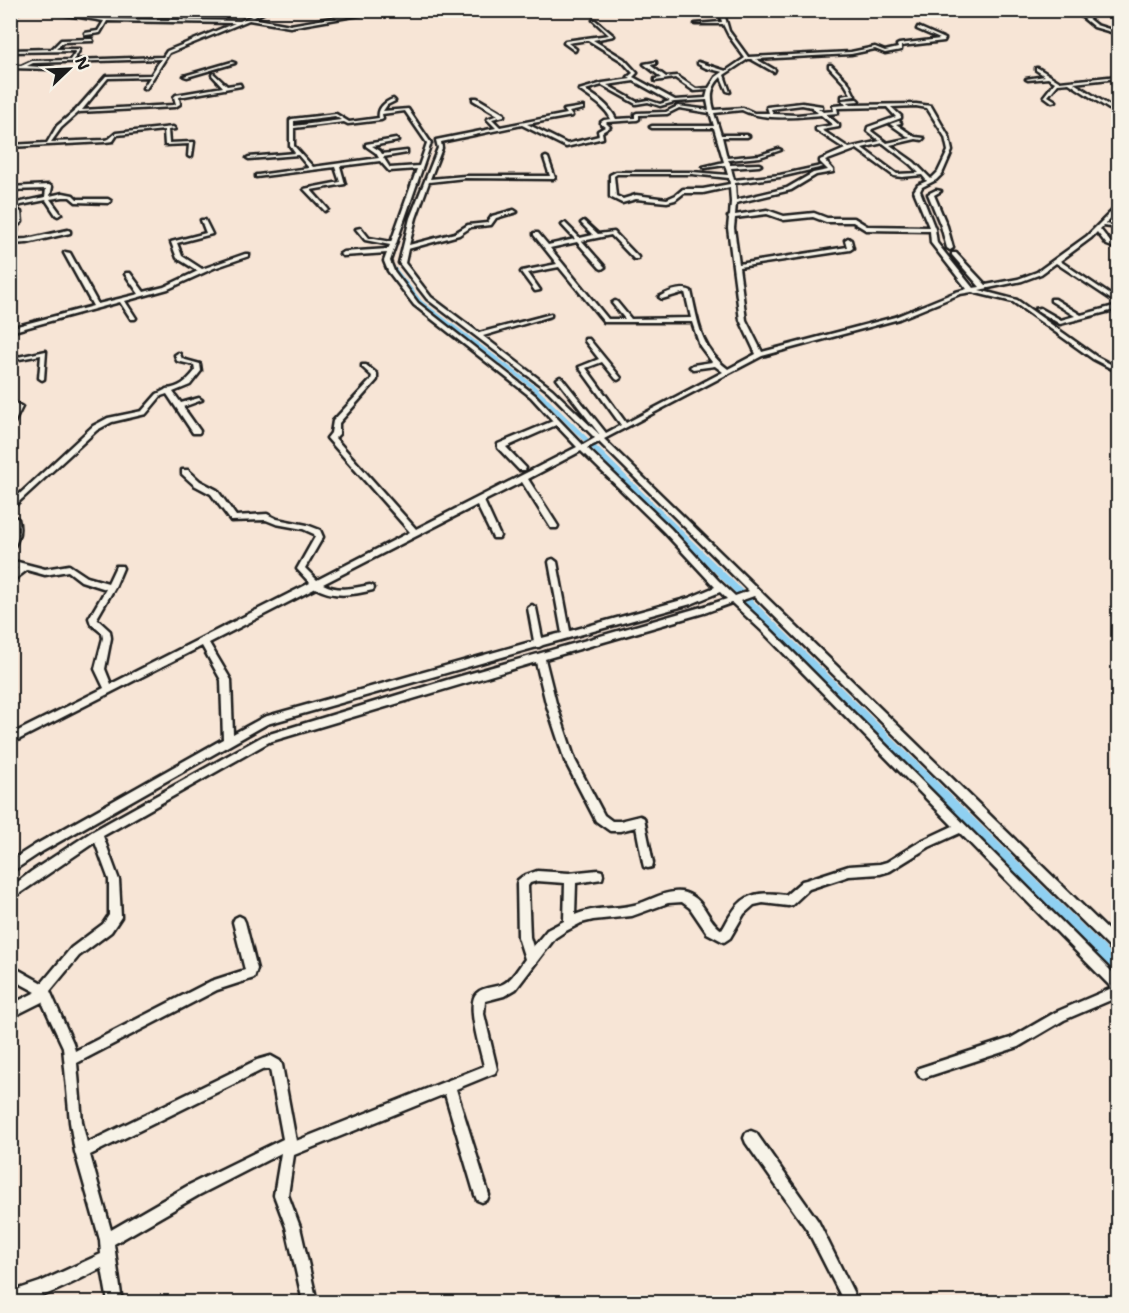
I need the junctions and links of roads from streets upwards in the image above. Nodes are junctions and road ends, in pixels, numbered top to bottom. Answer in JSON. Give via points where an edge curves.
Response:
{"nodes":[{"id":1,"x":26,"y":10,"type":"edge"},
{"id":2,"x":37,"y":10,"type":"edge"},
{"id":3,"x":95,"y":10,"type":"edge"},
{"id":4,"x":133,"y":10,"type":"edge"},
{"id":5,"x":269,"y":10,"type":"edge"},
{"id":6,"x":388,"y":10,"type":"edge"},
{"id":7,"x":721,"y":10,"type":"edge"},
{"id":8,"x":1090,"y":10,"type":"edge"},
{"id":9,"x":10,"y":13,"type":"edge"},
{"id":10,"x":212,"y":13,"type":"dead end"},
{"id":11,"x":107,"y":14,"type":"edge"},
{"id":12,"x":250,"y":19,"type":"junction"},
{"id":13,"x":183,"y":21,"type":"junction"},
{"id":14,"x":594,"y":21,"type":"dead end"},
{"id":15,"x":242,"y":22,"type":"junction"},
{"id":16,"x":723,"y":22,"type":"junction"},
{"id":17,"x":698,"y":24,"type":"dead end"},
{"id":18,"x":918,"y":28,"type":"dead end"},
{"id":19,"x":1119,"y":33,"type":"edge"},
{"id":20,"x":86,"y":34,"type":"dead end"},
{"id":21,"x":589,"y":39,"type":"junction"},
{"id":22,"x":92,"y":40,"type":"dead end"},
{"id":23,"x":53,"y":50,"type":"junction"},
{"id":24,"x":575,"y":50,"type":"dead end"},
{"id":25,"x":10,"y":51,"type":"edge"},
{"id":26,"x":164,"y":58,"type":"junction"},
{"id":27,"x":749,"y":58,"type":"junction"},
{"id":28,"x":72,"y":61,"type":"junction"},
{"id":29,"x":233,"y":63,"type":"dead end"},
{"id":30,"x":655,"y":63,"type":"dead end"},
{"id":31,"x":699,"y":63,"type":"dead end"},
{"id":32,"x":830,"y":66,"type":"dead end"},
{"id":33,"x":10,"y":67,"type":"edge"},
{"id":34,"x":21,"y":67,"type":"junction"},
{"id":35,"x":52,"y":68,"type":"dead end"},
{"id":36,"x":1036,"y":69,"type":"dead end"},
{"id":37,"x":774,"y":71,"type":"dead end"},
{"id":38,"x":725,"y":73,"type":"junction"},
{"id":39,"x":213,"y":74,"type":"dead end"},
{"id":40,"x":152,"y":76,"type":"junction"},
{"id":41,"x":1047,"y":77,"type":"junction"},
{"id":42,"x":1119,"y":77,"type":"edge"},
{"id":43,"x":665,"y":78,"type":"junction"},
{"id":44,"x":1028,"y":79,"type":"dead end"},
{"id":45,"x":634,"y":80,"type":"junction"},
{"id":46,"x":656,"y":80,"type":"dead end"},
{"id":47,"x":1070,"y":82,"type":"junction"},
{"id":48,"x":1057,"y":83,"type":"junction"},
{"id":49,"x":603,"y":84,"type":"junction"},
{"id":50,"x":240,"y":85,"type":"dead end"},
{"id":51,"x":226,"y":87,"type":"junction"},
{"id":52,"x":145,"y":88,"type":"dead end"},
{"id":53,"x":10,"y":89,"type":"edge"},
{"id":54,"x":19,"y":89,"type":"dead end"},
{"id":55,"x":710,"y":89,"type":"junction"},
{"id":56,"x":729,"y":91,"type":"dead end"},
{"id":57,"x":198,"y":92,"type":"junction"},
{"id":58,"x":476,"y":99,"type":"dead end"},
{"id":59,"x":708,"y":99,"type":"junction"},
{"id":60,"x":393,"y":100,"type":"dead end"},
{"id":61,"x":859,"y":100,"type":"dead end"},
{"id":62,"x":674,"y":101,"type":"junction"},
{"id":63,"x":844,"y":101,"type":"junction"},
{"id":64,"x":1054,"y":101,"type":"dead end"},
{"id":65,"x":849,"y":106,"type":"junction"},
{"id":66,"x":814,"y":107,"type":"junction"},
{"id":67,"x":836,"y":107,"type":"junction"},
{"id":68,"x":889,"y":107,"type":"dead end"},
{"id":69,"x":581,"y":108,"type":"dead end"},
{"id":70,"x":1111,"y":108,"type":"dead end"},
{"id":71,"x":78,"y":111,"type":"junction"},
{"id":72,"x":713,"y":111,"type":"junction"},
{"id":73,"x":381,"y":113,"type":"junction"},
{"id":74,"x":819,"y":113,"type":"junction"},
{"id":75,"x":771,"y":114,"type":"junction"},
{"id":76,"x":323,"y":116,"type":"junction"},
{"id":77,"x":614,"y":120,"type":"junction"},
{"id":78,"x":344,"y":121,"type":"junction"},
{"id":79,"x":901,"y":122,"type":"dead end"},
{"id":80,"x":523,"y":124,"type":"junction"},
{"id":81,"x":325,"y":126,"type":"junction"},
{"id":82,"x":293,"y":127,"type":"junction"},
{"id":83,"x":717,"y":127,"type":"junction"},
{"id":84,"x":10,"y":128,"type":"edge"},
{"id":85,"x":173,"y":128,"type":"dead end"},
{"id":86,"x":652,"y":128,"type":"dead end"},
{"id":87,"x":166,"y":129,"type":"junction"},
{"id":88,"x":499,"y":129,"type":"junction"},
{"id":89,"x":10,"y":134,"type":"edge"},
{"id":90,"x":747,"y":135,"type":"dead end"},
{"id":91,"x":720,"y":136,"type":"junction"},
{"id":92,"x":914,"y":138,"type":"junction"},
{"id":93,"x":922,"y":139,"type":"dead end"},
{"id":94,"x":396,"y":140,"type":"dead end"},
{"id":95,"x":49,"y":142,"type":"junction"},
{"id":96,"x":885,"y":143,"type":"junction"},
{"id":97,"x":858,"y":147,"type":"junction"},
{"id":98,"x":10,"y":148,"type":"edge"},
{"id":99,"x":848,"y":149,"type":"junction"},
{"id":100,"x":779,"y":150,"type":"dead end"},
{"id":101,"x":405,"y":152,"type":"dead end"},
{"id":102,"x":297,"y":154,"type":"junction"},
{"id":103,"x":190,"y":156,"type":"dead end"},
{"id":104,"x":381,"y":157,"type":"junction"},
{"id":105,"x":249,"y":158,"type":"dead end"},
{"id":106,"x":546,"y":159,"type":"dead end"},
{"id":107,"x":728,"y":163,"type":"junction"},
{"id":108,"x":337,"y":164,"type":"junction"},
{"id":109,"x":759,"y":165,"type":"dead end"},
{"id":110,"x":826,"y":166,"type":"junction"},
{"id":111,"x":419,"y":167,"type":"junction"},
{"id":112,"x":705,"y":167,"type":"dead end"},
{"id":113,"x":311,"y":168,"type":"junction"},
{"id":114,"x":921,"y":174,"type":"junction"},
{"id":115,"x":258,"y":176,"type":"dead end"},
{"id":116,"x":428,"y":181,"type":"junction"},
{"id":117,"x":731,"y":181,"type":"junction"},
{"id":118,"x":930,"y":181,"type":"junction"},
{"id":119,"x":10,"y":189,"type":"edge"},
{"id":120,"x":938,"y":191,"type":"dead end"},
{"id":121,"x":47,"y":198,"type":"junction"},
{"id":122,"x":108,"y":201,"type":"dead end"},
{"id":123,"x":734,"y":202,"type":"junction"},
{"id":124,"x":1119,"y":208,"type":"edge"},
{"id":125,"x":11,"y":209,"type":"edge"},
{"id":126,"x":325,"y":209,"type":"dead end"},
{"id":127,"x":514,"y":212,"type":"dead end"},
{"id":128,"x":58,"y":214,"type":"dead end"},
{"id":129,"x":731,"y":217,"type":"junction"},
{"id":130,"x":1111,"y":217,"type":"junction"},
{"id":131,"x":1119,"y":218,"type":"edge"},
{"id":132,"x":203,"y":221,"type":"dead end"},
{"id":133,"x":584,"y":223,"type":"dead end"},
{"id":134,"x":565,"y":225,"type":"dead end"},
{"id":135,"x":1101,"y":227,"type":"junction"},
{"id":136,"x":1119,"y":227,"type":"edge"},
{"id":137,"x":359,"y":229,"type":"dead end"},
{"id":138,"x":932,"y":229,"type":"junction"},
{"id":139,"x":15,"y":230,"type":"dead end"},
{"id":140,"x":68,"y":232,"type":"dead end"},
{"id":141,"x":208,"y":234,"type":"junction"},
{"id":142,"x":536,"y":234,"type":"dead end"},
{"id":143,"x":596,"y":236,"type":"junction"},
{"id":144,"x":578,"y":240,"type":"junction"},
{"id":145,"x":848,"y":240,"type":"dead end"},
{"id":146,"x":10,"y":242,"type":"edge"},
{"id":147,"x":214,"y":242,"type":"dead end"},
{"id":148,"x":391,"y":247,"type":"junction"},
{"id":149,"x":546,"y":247,"type":"junction"},
{"id":150,"x":1119,"y":247,"type":"edge"},
{"id":151,"x":405,"y":248,"type":"junction"},
{"id":152,"x":67,"y":253,"type":"dead end"},
{"id":153,"x":344,"y":254,"type":"dead end"},
{"id":154,"x":247,"y":255,"type":"dead end"},
{"id":155,"x":636,"y":258,"type":"dead end"},
{"id":156,"x":1056,"y":261,"type":"junction"},
{"id":157,"x":559,"y":265,"type":"junction"},
{"id":158,"x":737,"y":266,"type":"junction"},
{"id":159,"x":602,"y":267,"type":"dead end"},
{"id":160,"x":203,"y":272,"type":"junction"},
{"id":161,"x":128,"y":274,"type":"dead end"},
{"id":162,"x":978,"y":288,"type":"junction"},
{"id":163,"x":537,"y":290,"type":"dead end"},
{"id":164,"x":142,"y":294,"type":"junction"},
{"id":165,"x":662,"y":297,"type":"dead end"},
{"id":166,"x":121,"y":299,"type":"junction"},
{"id":167,"x":1053,"y":300,"type":"dead end"},
{"id":168,"x":1119,"y":302,"type":"edge"},
{"id":169,"x":615,"y":303,"type":"dead end"},
{"id":170,"x":96,"y":306,"type":"junction"},
{"id":171,"x":1119,"y":307,"type":"edge"},
{"id":172,"x":1038,"y":309,"type":"dead end"},
{"id":173,"x":549,"y":315,"type":"dead end"},
{"id":174,"x":1080,"y":317,"type":"junction"},
{"id":175,"x":133,"y":318,"type":"dead end"},
{"id":176,"x":629,"y":320,"type":"junction"},
{"id":177,"x":695,"y":320,"type":"junction"},
{"id":178,"x":10,"y":330,"type":"edge"},
{"id":179,"x":478,"y":335,"type":"junction"},
{"id":180,"x":587,"y":340,"type":"dead end"},
{"id":181,"x":10,"y":348,"type":"edge"},
{"id":182,"x":178,"y":355,"type":"dead end"},
{"id":183,"x":760,"y":355,"type":"junction"},
{"id":184,"x":603,"y":360,"type":"junction"},
{"id":185,"x":714,"y":364,"type":"junction"},
{"id":186,"x":364,"y":366,"type":"dead end"},
{"id":187,"x":693,"y":367,"type":"dead end"},
{"id":188,"x":1119,"y":370,"type":"edge"},
{"id":189,"x":727,"y":372,"type":"junction"},
{"id":190,"x":42,"y":378,"type":"dead end"},
{"id":191,"x":618,"y":378,"type":"dead end"},
{"id":192,"x":560,"y":380,"type":"dead end"},
{"id":193,"x":168,"y":390,"type":"junction"},
{"id":194,"x":199,"y":400,"type":"dead end"},
{"id":195,"x":10,"y":402,"type":"edge"},
{"id":196,"x":179,"y":406,"type":"junction"},
{"id":197,"x":557,"y":422,"type":"junction"},
{"id":198,"x":10,"y":423,"type":"edge"},
{"id":199,"x":625,"y":426,"type":"junction"},
{"id":200,"x":196,"y":431,"type":"dead end"},
{"id":201,"x":593,"y":442,"type":"junction"},
{"id":202,"x":184,"y":472,"type":"dead end"},
{"id":203,"x":523,"y":473,"type":"junction"},
{"id":204,"x":479,"y":500,"type":"junction"},
{"id":205,"x":10,"y":508,"type":"edge"},
{"id":206,"x":10,"y":517,"type":"edge"},
{"id":207,"x":554,"y":526,"type":"dead end"},
{"id":208,"x":415,"y":533,"type":"junction"},
{"id":209,"x":496,"y":536,"type":"dead end"},
{"id":210,"x":10,"y":546,"type":"edge"},
{"id":211,"x":553,"y":562,"type":"dead end"},
{"id":212,"x":10,"y":563,"type":"edge"},
{"id":213,"x":24,"y":568,"type":"junction"},
{"id":214,"x":119,"y":568,"type":"dead end"},
{"id":215,"x":10,"y":580,"type":"edge"},
{"id":216,"x":316,"y":583,"type":"junction"},
{"id":217,"x":111,"y":587,"type":"junction"},
{"id":218,"x":370,"y":588,"type":"dead end"},
{"id":219,"x":721,"y":588,"type":"junction"},
{"id":220,"x":752,"y":593,"type":"junction"},
{"id":221,"x":735,"y":599,"type":"junction"},
{"id":222,"x":532,"y":608,"type":"dead end"},
{"id":223,"x":567,"y":636,"type":"junction"},
{"id":224,"x":204,"y":641,"type":"junction"},
{"id":225,"x":539,"y":644,"type":"junction"},
{"id":226,"x":540,"y":658,"type":"junction"},
{"id":227,"x":109,"y":689,"type":"junction"},
{"id":228,"x":258,"y":725,"type":"junction"},
{"id":229,"x":266,"y":739,"type":"junction"},
{"id":230,"x":10,"y":740,"type":"edge"},
{"id":231,"x":228,"y":741,"type":"junction"},
{"id":232,"x":961,"y":827,"type":"junction"},
{"id":233,"x":97,"y":834,"type":"junction"},
{"id":234,"x":648,"y":863,"type":"dead end"},
{"id":235,"x":10,"y":868,"type":"edge"},
{"id":236,"x":598,"y":875,"type":"dead end"},
{"id":237,"x":571,"y":878,"type":"junction"},
{"id":238,"x":10,"y":896,"type":"edge"},
{"id":239,"x":239,"y":922,"type":"dead end"},
{"id":240,"x":569,"y":924,"type":"junction"},
{"id":241,"x":1119,"y":948,"type":"edge"},
{"id":242,"x":531,"y":961,"type":"junction"},
{"id":243,"x":10,"y":971,"type":"edge"},
{"id":244,"x":1119,"y":986,"type":"edge"},
{"id":245,"x":1119,"y":991,"type":"edge"},
{"id":246,"x":44,"y":992,"type":"junction"},
{"id":247,"x":10,"y":1012,"type":"edge"},
{"id":248,"x":70,"y":1060,"type":"junction"},
{"id":249,"x":922,"y":1072,"type":"dead end"},
{"id":250,"x":449,"y":1087,"type":"junction"},
{"id":251,"x":751,"y":1138,"type":"dead end"},
{"id":252,"x":290,"y":1146,"type":"junction"},
{"id":253,"x":82,"y":1152,"type":"junction"},
{"id":254,"x":482,"y":1195,"type":"dead end"},
{"id":255,"x":107,"y":1240,"type":"junction"},
{"id":256,"x":108,"y":1258,"type":"junction"},
{"id":257,"x":10,"y":1299,"type":"edge"},
{"id":258,"x":115,"y":1302,"type":"edge"},
{"id":259,"x":310,"y":1302,"type":"edge"},
{"id":260,"x":852,"y":1302,"type":"edge"}],
"edges":[{"from":1,"to":9,"type":"street"},
{"from":2,"to":11,"type":"street","via":[[89,18]]},
{"from":3,"to":11,"type":"street"},
{"from":4,"to":11,"type":"street"},
{"from":5,"to":12,"type":"street"},
{"from":6,"to":12,"type":"street","via":[[279,28],[278,22]]},
{"from":7,"to":16,"type":"street"},
{"from":8,"to":19,"type":"street","via":[[1084,17],[1089,23]]},
{"from":10,"to":13,"type":"street"},
{"from":11,"to":13,"type":"street"},
{"from":11,"to":20,"type":"street","via":[[99,32]]},
{"from":12,"to":15,"type":"street"},
{"from":13,"to":15,"type":"street"},
{"from":14,"to":21,"type":"street","via":[[612,36]]},
{"from":15,"to":26,"type":"street","via":[[176,48]]},
{"from":16,"to":17,"type":"street"},
{"from":16,"to":27,"type":"street","via":[[732,41]]},
{"from":18,"to":27,"type":"street","via":[[944,40],[899,45],[901,49],[885,52],[874,48],[851,53]]},
{"from":21,"to":24,"type":"street","via":[[565,42]]},
{"from":21,"to":45,"type":"street","via":[[630,65]]},
{"from":22,"to":23,"type":"street","via":[[62,41]]},
{"from":23,"to":25,"type":"street"},
{"from":23,"to":28,"type":"street","via":[[80,50]]},
{"from":26,"to":28,"type":"street"},
{"from":26,"to":40,"type":"street"},
{"from":27,"to":37,"type":"street"},
{"from":27,"to":38,"type":"street"},
{"from":28,"to":34,"type":"street","via":[[29,62]]},
{"from":29,"to":57,"type":"street","via":[[184,74]]},
{"from":30,"to":43,"type":"street","via":[[646,64]]},
{"from":31,"to":38,"type":"street"},
{"from":32,"to":63,"type":"street","via":[[854,96],[843,97]]},
{"from":33,"to":34,"type":"street"},
{"from":34,"to":35,"type":"street"},
{"from":36,"to":41,"type":"street"},
{"from":38,"to":55,"type":"street","via":[[715,79]]},
{"from":38,"to":56,"type":"street"},
{"from":39,"to":51,"type":"street"},
{"from":40,"to":52,"type":"street"},
{"from":40,"to":71,"type":"street","via":[[108,77]]},
{"from":41,"to":44,"type":"street"},
{"from":41,"to":48,"type":"street"},
{"from":42,"to":47,"type":"street"},
{"from":43,"to":46,"type":"street"},
{"from":43,"to":55,"type":"street","via":[[677,77],[696,91]]},
{"from":45,"to":49,"type":"street"},
{"from":45,"to":62,"type":"street"},
{"from":47,"to":48,"type":"street"},
{"from":47,"to":70,"type":"street"},
{"from":48,"to":64,"type":"street","via":[[1046,96]]},
{"from":49,"to":62,"type":"street","via":[[636,103],[660,105]]},
{"from":49,"to":77,"type":"street","via":[[581,90],[598,100]]},
{"from":50,"to":51,"type":"street"},
{"from":51,"to":57,"type":"street"},
{"from":53,"to":54,"type":"street"},
{"from":55,"to":59,"type":"street"},
{"from":57,"to":71,"type":"street","via":[[176,97],[175,106]]},
{"from":58,"to":88,"type":"street","via":[[502,115],[488,119]]},
{"from":59,"to":62,"type":"street"},
{"from":59,"to":72,"type":"street"},
{"from":60,"to":73,"type":"street","via":[[385,104]]},
{"from":61,"to":63,"type":"street"},
{"from":63,"to":65,"type":"street"},
{"from":65,"to":67,"type":"street"},
{"from":65,"to":118,"type":"street","via":[[929,107],[950,146],[940,173]]},
{"from":66,"to":67,"type":"street"},
{"from":66,"to":74,"type":"street"},
{"from":66,"to":75,"type":"street","via":[[773,107],[769,108]]},
{"from":67,"to":74,"type":"street","via":[[837,112]]},
{"from":68,"to":96,"type":"street","via":[[898,118],[868,129]]},
{"from":69,"to":80,"type":"street","via":[[566,111],[570,115]]},
{"from":71,"to":95,"type":"street"},
{"from":72,"to":75,"type":"street","via":[[743,109],[753,114]]},
{"from":72,"to":77,"type":"street","via":[[674,108],[670,112],[640,114],[637,119]]},
{"from":72,"to":83,"type":"street"},
{"from":73,"to":78,"type":"street","via":[[381,118]]},
{"from":73,"to":111,"type":"street","via":[[406,110],[424,133],[429,146]]},
{"from":74,"to":75,"type":"street"},
{"from":74,"to":99,"type":"street","via":[[837,126],[818,129]]},
{"from":76,"to":78,"type":"street","via":[[337,115]]},
{"from":76,"to":81,"type":"street"},
{"from":76,"to":82,"type":"street","via":[[292,120]]},
{"from":77,"to":80,"type":"street","via":[[604,122],[608,127],[600,132],[601,137],[566,146]]},
{"from":78,"to":81,"type":"street"},
{"from":79,"to":92,"type":"street","via":[[892,124]]},
{"from":80,"to":88,"type":"street"},
{"from":81,"to":82,"type":"street"},
{"from":82,"to":102,"type":"street","via":[[292,146]]},
{"from":83,"to":86,"type":"street"},
{"from":83,"to":91,"type":"street"},
{"from":84,"to":89,"type":"street","via":[[14,129]]},
{"from":85,"to":87,"type":"street"},
{"from":87,"to":95,"type":"street","via":[[116,134],[105,141]]},
{"from":87,"to":103,"type":"street","via":[[167,144],[192,143]]},
{"from":88,"to":116,"type":"street","via":[[438,141],[440,148]]},
{"from":90,"to":91,"type":"street"},
{"from":91,"to":107,"type":"street"},
{"from":92,"to":93,"type":"street"},
{"from":92,"to":96,"type":"street"},
{"from":94,"to":104,"type":"street","via":[[368,145]]},
{"from":95,"to":98,"type":"street"},
{"from":96,"to":97,"type":"street"},
{"from":96,"to":114,"type":"street"},
{"from":97,"to":99,"type":"street"},
{"from":97,"to":114,"type":"street","via":[[896,175]]},
{"from":99,"to":110,"type":"street","via":[[822,161]]},
{"from":100,"to":107,"type":"street"},
{"from":101,"to":104,"type":"street"},
{"from":102,"to":105,"type":"street"},
{"from":102,"to":113,"type":"street"},
{"from":104,"to":108,"type":"street"},
{"from":104,"to":111,"type":"street","via":[[389,170]]},
{"from":106,"to":116,"type":"street","via":[[553,178],[465,177]]},
{"from":107,"to":109,"type":"street"},
{"from":107,"to":112,"type":"street"},
{"from":107,"to":117,"type":"street"},
{"from":108,"to":113,"type":"street"},
{"from":108,"to":126,"type":"street","via":[[343,183],[307,189]]},
{"from":110,"to":117,"type":"street"},
{"from":110,"to":123,"type":"street","via":[[831,171],[814,174],[797,186]]},
{"from":111,"to":148,"type":"street"},
{"from":113,"to":115,"type":"street"},
{"from":114,"to":118,"type":"street"},
{"from":116,"to":151,"type":"street"},
{"from":117,"to":117,"type":"street","via":[[686,175],[612,175],[613,197],[622,201],[635,197],[666,202],[689,189]]},
{"from":117,"to":123,"type":"street"},
{"from":118,"to":138,"type":"street","via":[[917,191]]},
{"from":119,"to":121,"type":"street","via":[[49,187]]},
{"from":120,"to":162,"type":"street","via":[[931,194],[952,251]]},
{"from":121,"to":122,"type":"street","via":[[68,195],[75,200]]},
{"from":121,"to":125,"type":"street"},
{"from":121,"to":128,"type":"street"},
{"from":123,"to":129,"type":"street"},
{"from":124,"to":130,"type":"street"},
{"from":125,"to":139,"type":"street","via":[[18,212]]},
{"from":127,"to":151,"type":"street","via":[[494,217],[489,224],[470,226],[457,234]]},
{"from":129,"to":138,"type":"street","via":[[767,212],[784,218],[814,215],[826,220],[854,220],[866,228]]},
{"from":129,"to":158,"type":"street"},
{"from":130,"to":131,"type":"street"},
{"from":130,"to":135,"type":"street"},
{"from":132,"to":141,"type":"street"},
{"from":133,"to":143,"type":"street"},
{"from":134,"to":144,"type":"street"},
{"from":135,"to":136,"type":"street"},
{"from":135,"to":150,"type":"street","via":[[1108,243]]},
{"from":135,"to":156,"type":"street"},
{"from":137,"to":148,"type":"street","via":[[367,239]]},
{"from":138,"to":162,"type":"street","via":[[934,243],[960,279]]},
{"from":140,"to":146,"type":"street"},
{"from":141,"to":147,"type":"street"},
{"from":141,"to":160,"type":"street","via":[[174,242],[179,257]]},
{"from":142,"to":149,"type":"street"},
{"from":143,"to":144,"type":"street"},
{"from":143,"to":155,"type":"street","via":[[612,233]]},
{"from":144,"to":149,"type":"street"},
{"from":144,"to":159,"type":"street"},
{"from":145,"to":158,"type":"street","via":[[850,248]]},
{"from":148,"to":153,"type":"street"},
{"from":148,"to":197,"type":"street","via":[[388,267],[416,304],[520,385]]},
{"from":149,"to":157,"type":"street"},
{"from":151,"to":179,"type":"street","via":[[402,264],[429,298]]},
{"from":152,"to":170,"type":"street"},
{"from":154,"to":160,"type":"street"},
{"from":156,"to":162,"type":"street","via":[[1032,276]]},
{"from":156,"to":168,"type":"street"},
{"from":157,"to":163,"type":"street","via":[[524,272]]},
{"from":157,"to":176,"type":"street","via":[[606,321]]},
{"from":158,"to":183,"type":"street","via":[[743,320]]},
{"from":160,"to":164,"type":"street"},
{"from":161,"to":164,"type":"street"},
{"from":162,"to":183,"type":"street","via":[[897,318]]},
{"from":162,"to":188,"type":"street","via":[[1015,301],[1095,358]]},
{"from":164,"to":166,"type":"street"},
{"from":165,"to":177,"type":"street","via":[[687,290]]},
{"from":166,"to":170,"type":"street"},
{"from":166,"to":175,"type":"street"},
{"from":167,"to":174,"type":"street"},
{"from":169,"to":176,"type":"street"},
{"from":170,"to":178,"type":"street"},
{"from":171,"to":174,"type":"street"},
{"from":172,"to":174,"type":"street","via":[[1058,322]]},
{"from":173,"to":179,"type":"street"},
{"from":176,"to":177,"type":"street"},
{"from":177,"to":185,"type":"street","via":[[699,339]]},
{"from":179,"to":201,"type":"street","via":[[542,382]]},
{"from":180,"to":184,"type":"street"},
{"from":181,"to":190,"type":"street","via":[[16,359],[44,352]]},
{"from":182,"to":193,"type":"street","via":[[179,360],[197,364],[198,371],[188,384]]},
{"from":183,"to":189,"type":"street"},
{"from":184,"to":191,"type":"street"},
{"from":184,"to":199,"type":"street","via":[[582,367]]},
{"from":185,"to":187,"type":"street"},
{"from":185,"to":189,"type":"street"},
{"from":186,"to":208,"type":"street","via":[[375,378],[335,423],[331,438]]},
{"from":189,"to":199,"type":"street"},
{"from":192,"to":201,"type":"street"},
{"from":193,"to":196,"type":"street"},
{"from":193,"to":205,"type":"street","via":[[144,413],[110,420],[95,428]]},
{"from":194,"to":196,"type":"street"},
{"from":195,"to":198,"type":"street","via":[[19,407]]},
{"from":196,"to":200,"type":"street"},
{"from":197,"to":201,"type":"street"},
{"from":197,"to":203,"type":"street","via":[[501,446]]},
{"from":199,"to":201,"type":"street"},
{"from":201,"to":203,"type":"street"},
{"from":201,"to":219,"type":"street"},
{"from":201,"to":220,"type":"street"},
{"from":202,"to":216,"type":"street","via":[[214,492],[234,519],[267,517],[317,532],[317,542],[301,569]]},
{"from":203,"to":204,"type":"street"},
{"from":203,"to":207,"type":"street"},
{"from":204,"to":208,"type":"street"},
{"from":204,"to":209,"type":"street"},
{"from":206,"to":210,"type":"street","via":[[16,530]]},
{"from":208,"to":216,"type":"street"},
{"from":211,"to":223,"type":"street"},
{"from":212,"to":213,"type":"street"},
{"from":213,"to":215,"type":"street"},
{"from":213,"to":217,"type":"street","via":[[45,572],[69,568],[84,579]]},
{"from":214,"to":217,"type":"street"},
{"from":216,"to":218,"type":"street","via":[[334,593]]},
{"from":216,"to":224,"type":"street"},
{"from":217,"to":227,"type":"street","via":[[93,618],[106,631],[100,669]]},
{"from":219,"to":221,"type":"street"},
{"from":219,"to":223,"type":"street","via":[[691,601]]},
{"from":220,"to":221,"type":"street"},
{"from":220,"to":241,"type":"street"},
{"from":221,"to":226,"type":"street"},
{"from":221,"to":232,"type":"street"},
{"from":222,"to":225,"type":"street"},
{"from":223,"to":225,"type":"street"},
{"from":224,"to":227,"type":"street"},
{"from":224,"to":231,"type":"street","via":[[226,680]]},
{"from":225,"to":228,"type":"street"},
{"from":226,"to":229,"type":"street"},
{"from":226,"to":234,"type":"street","via":[[570,761],[600,818],[610,826],[640,821]]},
{"from":227,"to":230,"type":"street"},
{"from":228,"to":229,"type":"street"},
{"from":228,"to":231,"type":"street"},
{"from":229,"to":233,"type":"street"},
{"from":231,"to":235,"type":"street"},
{"from":232,"to":240,"type":"street","via":[[890,866],[849,871],[806,885],[788,901],[763,897],[752,900],[742,907],[724,936],[703,922],[690,901],[680,896],[631,911],[585,915]]},
{"from":232,"to":244,"type":"street"},
{"from":233,"to":238,"type":"street"},
{"from":233,"to":246,"type":"street","via":[[114,880],[116,917],[75,952]]},
{"from":236,"to":237,"type":"street"},
{"from":237,"to":240,"type":"street"},
{"from":237,"to":242,"type":"street","via":[[534,877],[522,884],[524,937]]},
{"from":239,"to":248,"type":"street","via":[[249,974],[215,986]]},
{"from":240,"to":242,"type":"street","via":[[561,927]]},
{"from":242,"to":250,"type":"street","via":[[506,990],[479,998],[480,1025],[490,1069]]},
{"from":243,"to":246,"type":"street"},
{"from":245,"to":249,"type":"street","via":[[1060,1016],[1014,1043]]},
{"from":246,"to":247,"type":"street"},
{"from":246,"to":248,"type":"street","via":[[64,1033]]},
{"from":248,"to":253,"type":"street"},
{"from":250,"to":252,"type":"street"},
{"from":250,"to":254,"type":"street"},
{"from":251,"to":260,"type":"street","via":[[813,1226]]},
{"from":252,"to":253,"type":"street","via":[[278,1072],[270,1062]]},
{"from":252,"to":255,"type":"street","via":[[204,1184]]},
{"from":252,"to":259,"type":"street","via":[[281,1195]]},
{"from":253,"to":255,"type":"street"},
{"from":255,"to":256,"type":"street"},
{"from":256,"to":257,"type":"street","via":[[42,1289]]},
{"from":256,"to":258,"type":"street"}]}
